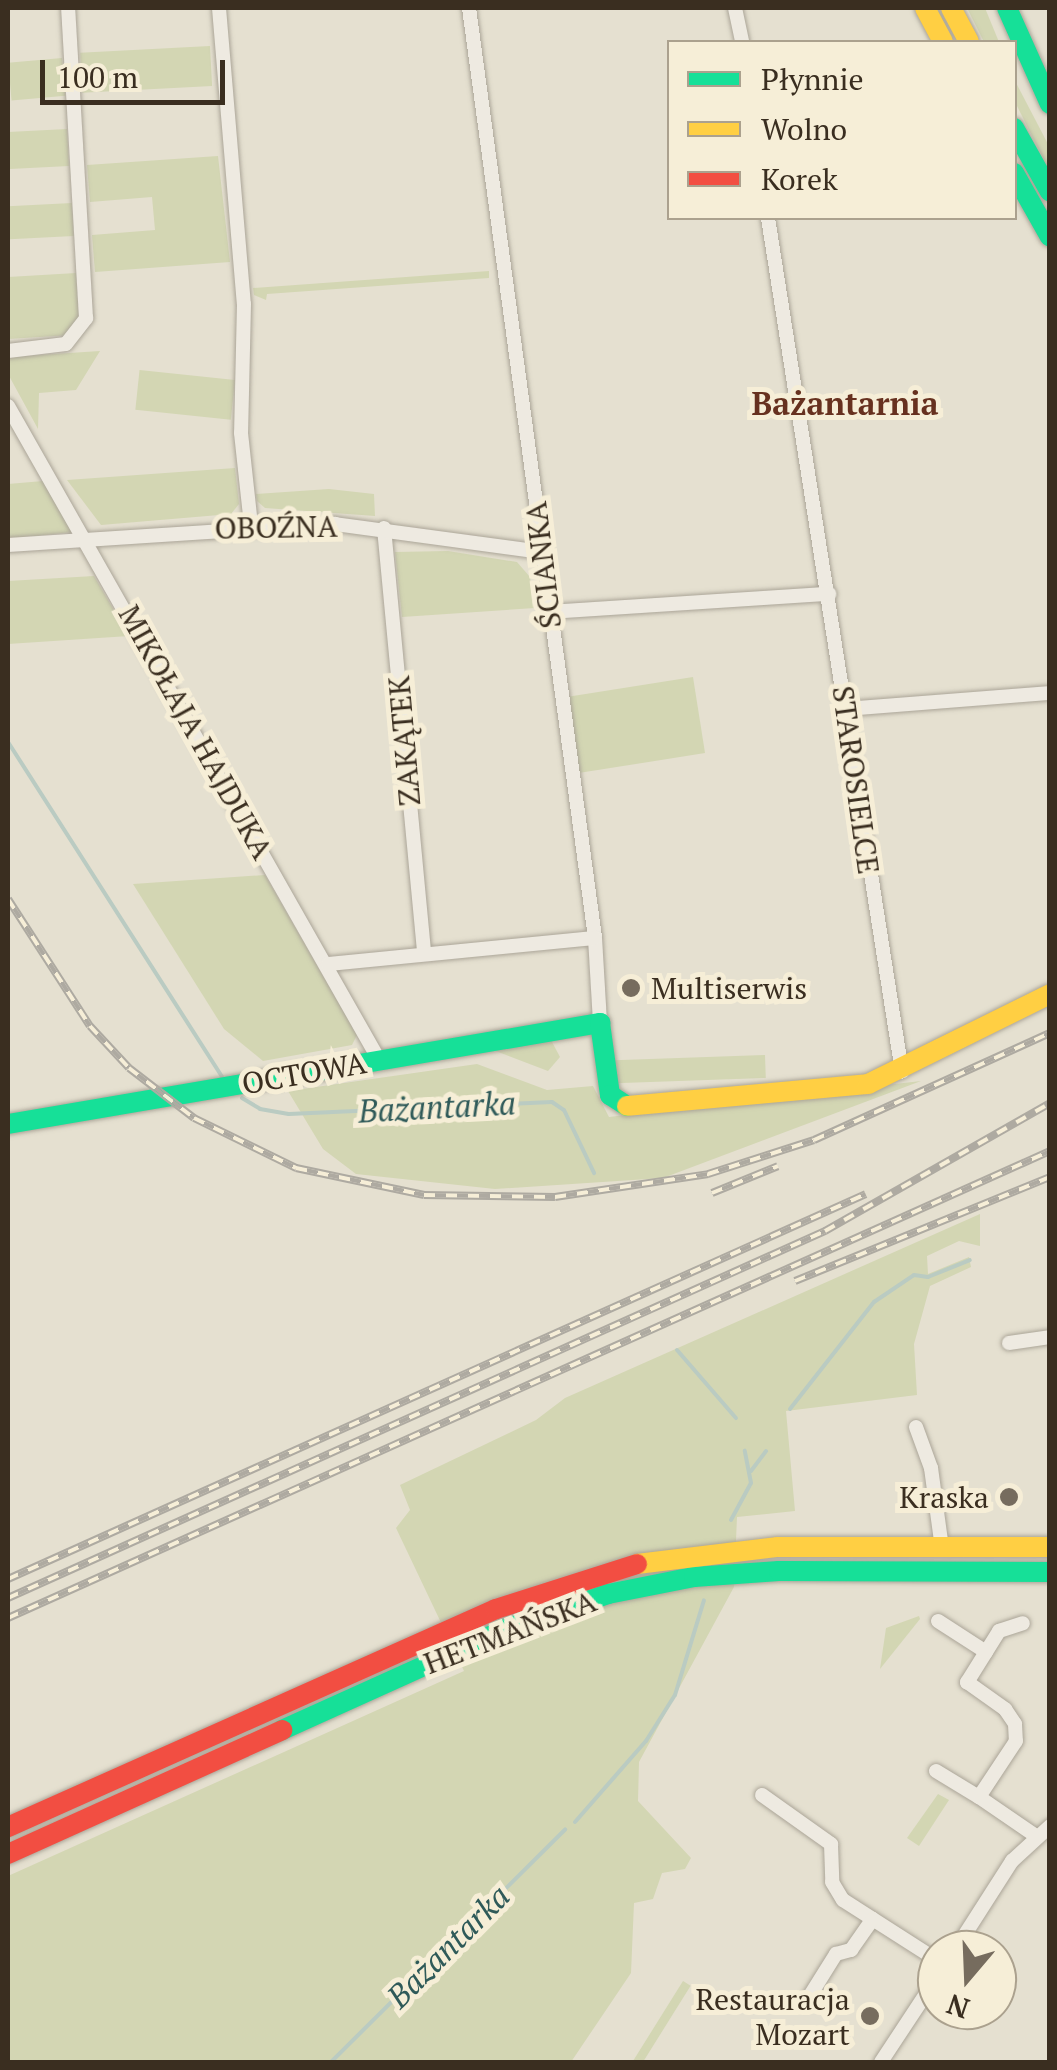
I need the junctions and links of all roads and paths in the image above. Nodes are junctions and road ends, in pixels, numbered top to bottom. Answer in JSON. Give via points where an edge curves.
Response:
{"nodes":[{"id":1,"x":68,"y":8,"type":"edge"},
{"id":2,"x":218,"y":8,"type":"edge"},
{"id":3,"x":469,"y":8,"type":"edge"},
{"id":4,"x":734,"y":8,"type":"edge"},
{"id":5,"x":925,"y":8,"type":"edge"},
{"id":6,"x":951,"y":8,"type":"edge"},
{"id":7,"x":1007,"y":8,"type":"edge"},
{"id":8,"x":742,"y":40,"type":"edge"},
{"id":9,"x":942,"y":40,"type":"edge"},
{"id":10,"x":968,"y":40,"type":"edge"},
{"id":11,"x":1050,"y":104,"type":"edge"},
{"id":12,"x":1017,"y":133,"type":"edge"},
{"id":13,"x":1017,"y":179,"type":"edge"},
{"id":14,"x":1050,"y":192,"type":"edge"},
{"id":15,"x":768,"y":220,"type":"edge"},
{"id":16,"x":1050,"y":237,"type":"edge"},
{"id":17,"x":8,"y":351,"type":"edge"},
{"id":18,"x":8,"y":406,"type":"edge"},
{"id":19,"x":250,"y":526,"type":"junction"},
{"id":20,"x":384,"y":528,"type":"junction"},
{"id":21,"x":86,"y":536,"type":"junction"},
{"id":22,"x":8,"y":545,"type":"edge"},
{"id":23,"x":542,"y":552,"type":"junction"},
{"id":24,"x":829,"y":594,"type":"junction"},
{"id":25,"x":548,"y":612,"type":"junction"},
{"id":26,"x":1050,"y":693,"type":"edge"},
{"id":27,"x":846,"y":710,"type":"junction"},
{"id":28,"x":595,"y":938,"type":"junction"},
{"id":29,"x":424,"y":954,"type":"junction"},
{"id":30,"x":328,"y":964,"type":"junction"},
{"id":31,"x":1050,"y":994,"type":"edge"},
{"id":32,"x":600,"y":1023,"type":"junction"},
{"id":33,"x":379,"y":1060,"type":"junction"},
{"id":34,"x":902,"y":1072,"type":"junction"},
{"id":35,"x":8,"y":1124,"type":"edge"},
{"id":36,"x":1050,"y":1336,"type":"edge"},
{"id":37,"x":1009,"y":1343,"type":"dead end"},
{"id":38,"x":916,"y":1427,"type":"dead end"},
{"id":39,"x":778,"y":1546,"type":"junction"},
{"id":40,"x":1050,"y":1547,"type":"edge"},
{"id":41,"x":942,"y":1548,"type":"junction"},
{"id":42,"x":779,"y":1571,"type":"junction"},
{"id":43,"x":1050,"y":1572,"type":"edge"},
{"id":44,"x":938,"y":1622,"type":"dead end"},
{"id":45,"x":1022,"y":1623,"type":"dead end"},
{"id":46,"x":986,"y":1652,"type":"junction"},
{"id":47,"x":936,"y":1770,"type":"dead end"},
{"id":48,"x":762,"y":1795,"type":"dead end"},
{"id":49,"x":979,"y":1797,"type":"junction"},
{"id":50,"x":1050,"y":1826,"type":"edge"},
{"id":51,"x":8,"y":1827,"type":"edge"},
{"id":52,"x":1036,"y":1836,"type":"junction"},
{"id":53,"x":8,"y":1854,"type":"edge"},
{"id":54,"x":873,"y":1919,"type":"junction"},
{"id":55,"x":968,"y":1930,"type":"edge"},
{"id":56,"x":917,"y":1947,"type":"edge"},
{"id":57,"x":806,"y":2002,"type":"dead end"},
{"id":58,"x":917,"y":2007,"type":"edge"},
{"id":59,"x":881,"y":2062,"type":"edge"}],
"edges":[{"from":1,"to":17,"type":"street","via":[[86,318],[66,344]]},
{"from":2,"to":19,"type":"street","via":[[244,304],[240,433]]},
{"from":3,"to":23,"type":"street","name":"ŚCIANKA"},
{"from":4,"to":8,"type":"street"},
{"from":5,"to":9,"type":"main road"},
{"from":6,"to":10,"type":"main road"},
{"from":7,"to":11,"type":"main road"},
{"from":12,"to":14,"type":"main road"},
{"from":13,"to":16,"type":"main road"},
{"from":15,"to":24,"type":"street","name":"STAROSIELCE"},
{"from":18,"to":21,"type":"street","name":"MIKOŁAJA HAJDUKA"},
{"from":19,"to":20,"type":"street","name":"OBOŹNA"},
{"from":19,"to":21,"type":"street","name":"OBOŹNA"},
{"from":20,"to":23,"type":"street","name":"OBOŹNA"},
{"from":20,"to":29,"type":"street","name":"ZAKĄTEK"},
{"from":21,"to":22,"type":"street","name":"OBOŹNA"},
{"from":21,"to":30,"type":"street","name":"MIKOŁAJA HAJDUKA"},
{"from":23,"to":25,"type":"street","name":"ŚCIANKA"},
{"from":24,"to":25,"type":"street"},
{"from":24,"to":27,"type":"street","name":"STAROSIELCE"},
{"from":25,"to":28,"type":"street","name":"ŚCIANKA"},
{"from":26,"to":27,"type":"street"},
{"from":27,"to":34,"type":"street","name":"STAROSIELCE"},
{"from":28,"to":29,"type":"street"},
{"from":28,"to":32,"type":"street","name":"ŚCIANKA"},
{"from":29,"to":30,"type":"street"},
{"from":30,"to":33,"type":"street","name":"MIKOŁAJA HAJDUKA"},
{"from":31,"to":34,"type":"main road"},
{"from":32,"to":33,"type":"main road","name":"OCTOWA"},
{"from":32,"to":34,"type":"main road","name":"ŚCIANKA","via":[[610,1095],[633,1107],[868,1084]]},
{"from":33,"to":35,"type":"main road","name":"OCTOWA"},
{"from":36,"to":37,"type":"street"},
{"from":38,"to":41,"type":"street","via":[[931,1468]]},
{"from":39,"to":41,"type":"main road","name":"HETMAŃSKA"},
{"from":39,"to":42,"type":"main road"},
{"from":39,"to":51,"type":"main road","name":"HETMAŃSKA","via":[[600,1571],[496,1609]]},
{"from":40,"to":41,"type":"main road","name":"HETMAŃSKA"},
{"from":42,"to":43,"type":"main road","name":"HETMAŃSKA"},
{"from":42,"to":53,"type":"main road","name":"HETMAŃSKA","via":[[608,1594],[503,1630]]},
{"from":44,"to":46,"type":"street"},
{"from":45,"to":46,"type":"street","via":[[999,1631]]},
{"from":46,"to":49,"type":"street","via":[[967,1682],[1006,1709],[1016,1741]]},
{"from":47,"to":49,"type":"street"},
{"from":48,"to":54,"type":"street","via":[[831,1844],[832,1882],[843,1900]]},
{"from":49,"to":52,"type":"street"},
{"from":50,"to":52,"type":"street"},
{"from":52,"to":55,"type":"street"},
{"from":54,"to":56,"type":"street"},
{"from":54,"to":57,"type":"street","via":[[851,1950],[836,1954]]},
{"from":58,"to":59,"type":"street"}]}
